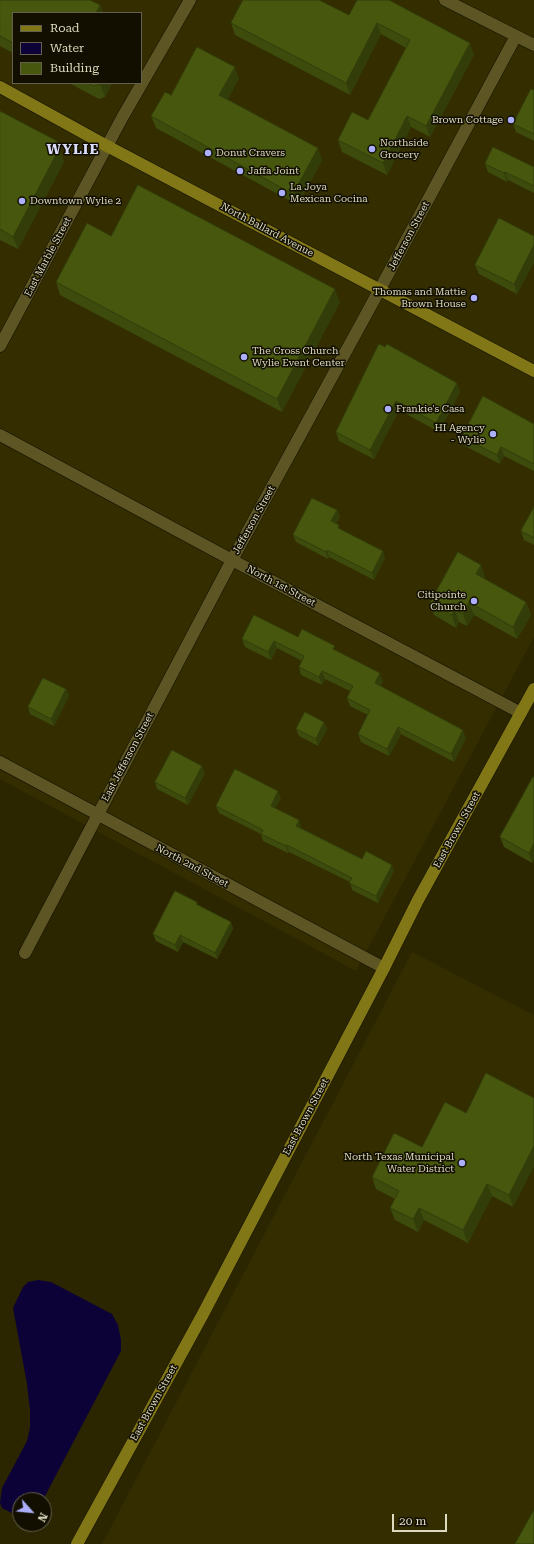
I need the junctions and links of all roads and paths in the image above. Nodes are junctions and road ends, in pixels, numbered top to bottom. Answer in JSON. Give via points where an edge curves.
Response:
{"nodes":[{"id":1,"x":190,"y":0,"type":"edge"},
{"id":2,"x":445,"y":0,"type":"edge"},
{"id":3,"x":516,"y":36,"type":"junction"},
{"id":4,"x":534,"y":46,"type":"edge"},
{"id":5,"x":0,"y":88,"type":"edge"},
{"id":6,"x":107,"y":146,"type":"junction"},
{"id":7,"x":380,"y":289,"type":"junction"},
{"id":8,"x":0,"y":346,"type":"edge"},
{"id":9,"x":534,"y":371,"type":"edge"},
{"id":10,"x":0,"y":435,"type":"edge"},
{"id":11,"x":232,"y":560,"type":"junction"},
{"id":12,"x":534,"y":690,"type":"edge"},
{"id":13,"x":521,"y":713,"type":"junction"},
{"id":14,"x":0,"y":762,"type":"edge"},
{"id":15,"x":97,"y":816,"type":"junction"},
{"id":16,"x":25,"y":953,"type":"dead end"},
{"id":17,"x":384,"y":968,"type":"junction"},
{"id":18,"x":77,"y":1544,"type":"edge"}],
"edges":[{"from":1,"to":6,"type":"street","name":"East Marble Street"},
{"from":2,"to":3,"type":"street"},
{"from":3,"to":4,"type":"street"},
{"from":3,"to":7,"type":"street","name":"Jefferson Street"},
{"from":5,"to":6,"type":"main road","name":"North Ballard Avenue"},
{"from":6,"to":7,"type":"main road","name":"North Ballard Avenue"},
{"from":6,"to":8,"type":"street","name":"East Marble Street"},
{"from":7,"to":9,"type":"main road","name":"North Ballard Avenue"},
{"from":7,"to":11,"type":"street","name":"Jefferson Street"},
{"from":10,"to":11,"type":"street","name":"North 1st Street"},
{"from":11,"to":13,"type":"street","name":"North 1st Street"},
{"from":11,"to":15,"type":"street","name":"East Jefferson Street"},
{"from":12,"to":13,"type":"main road","name":"East Brown Street"},
{"from":13,"to":17,"type":"main road","name":"East Brown Street","via":[[422,893]]},
{"from":14,"to":15,"type":"street","name":"North 2nd Street"},
{"from":15,"to":16,"type":"street","name":"East Jefferson Street"},
{"from":15,"to":17,"type":"street","name":"North 2nd Street"},
{"from":17,"to":18,"type":"main road","name":"East Brown Street","via":[[203,1314]]}]}
